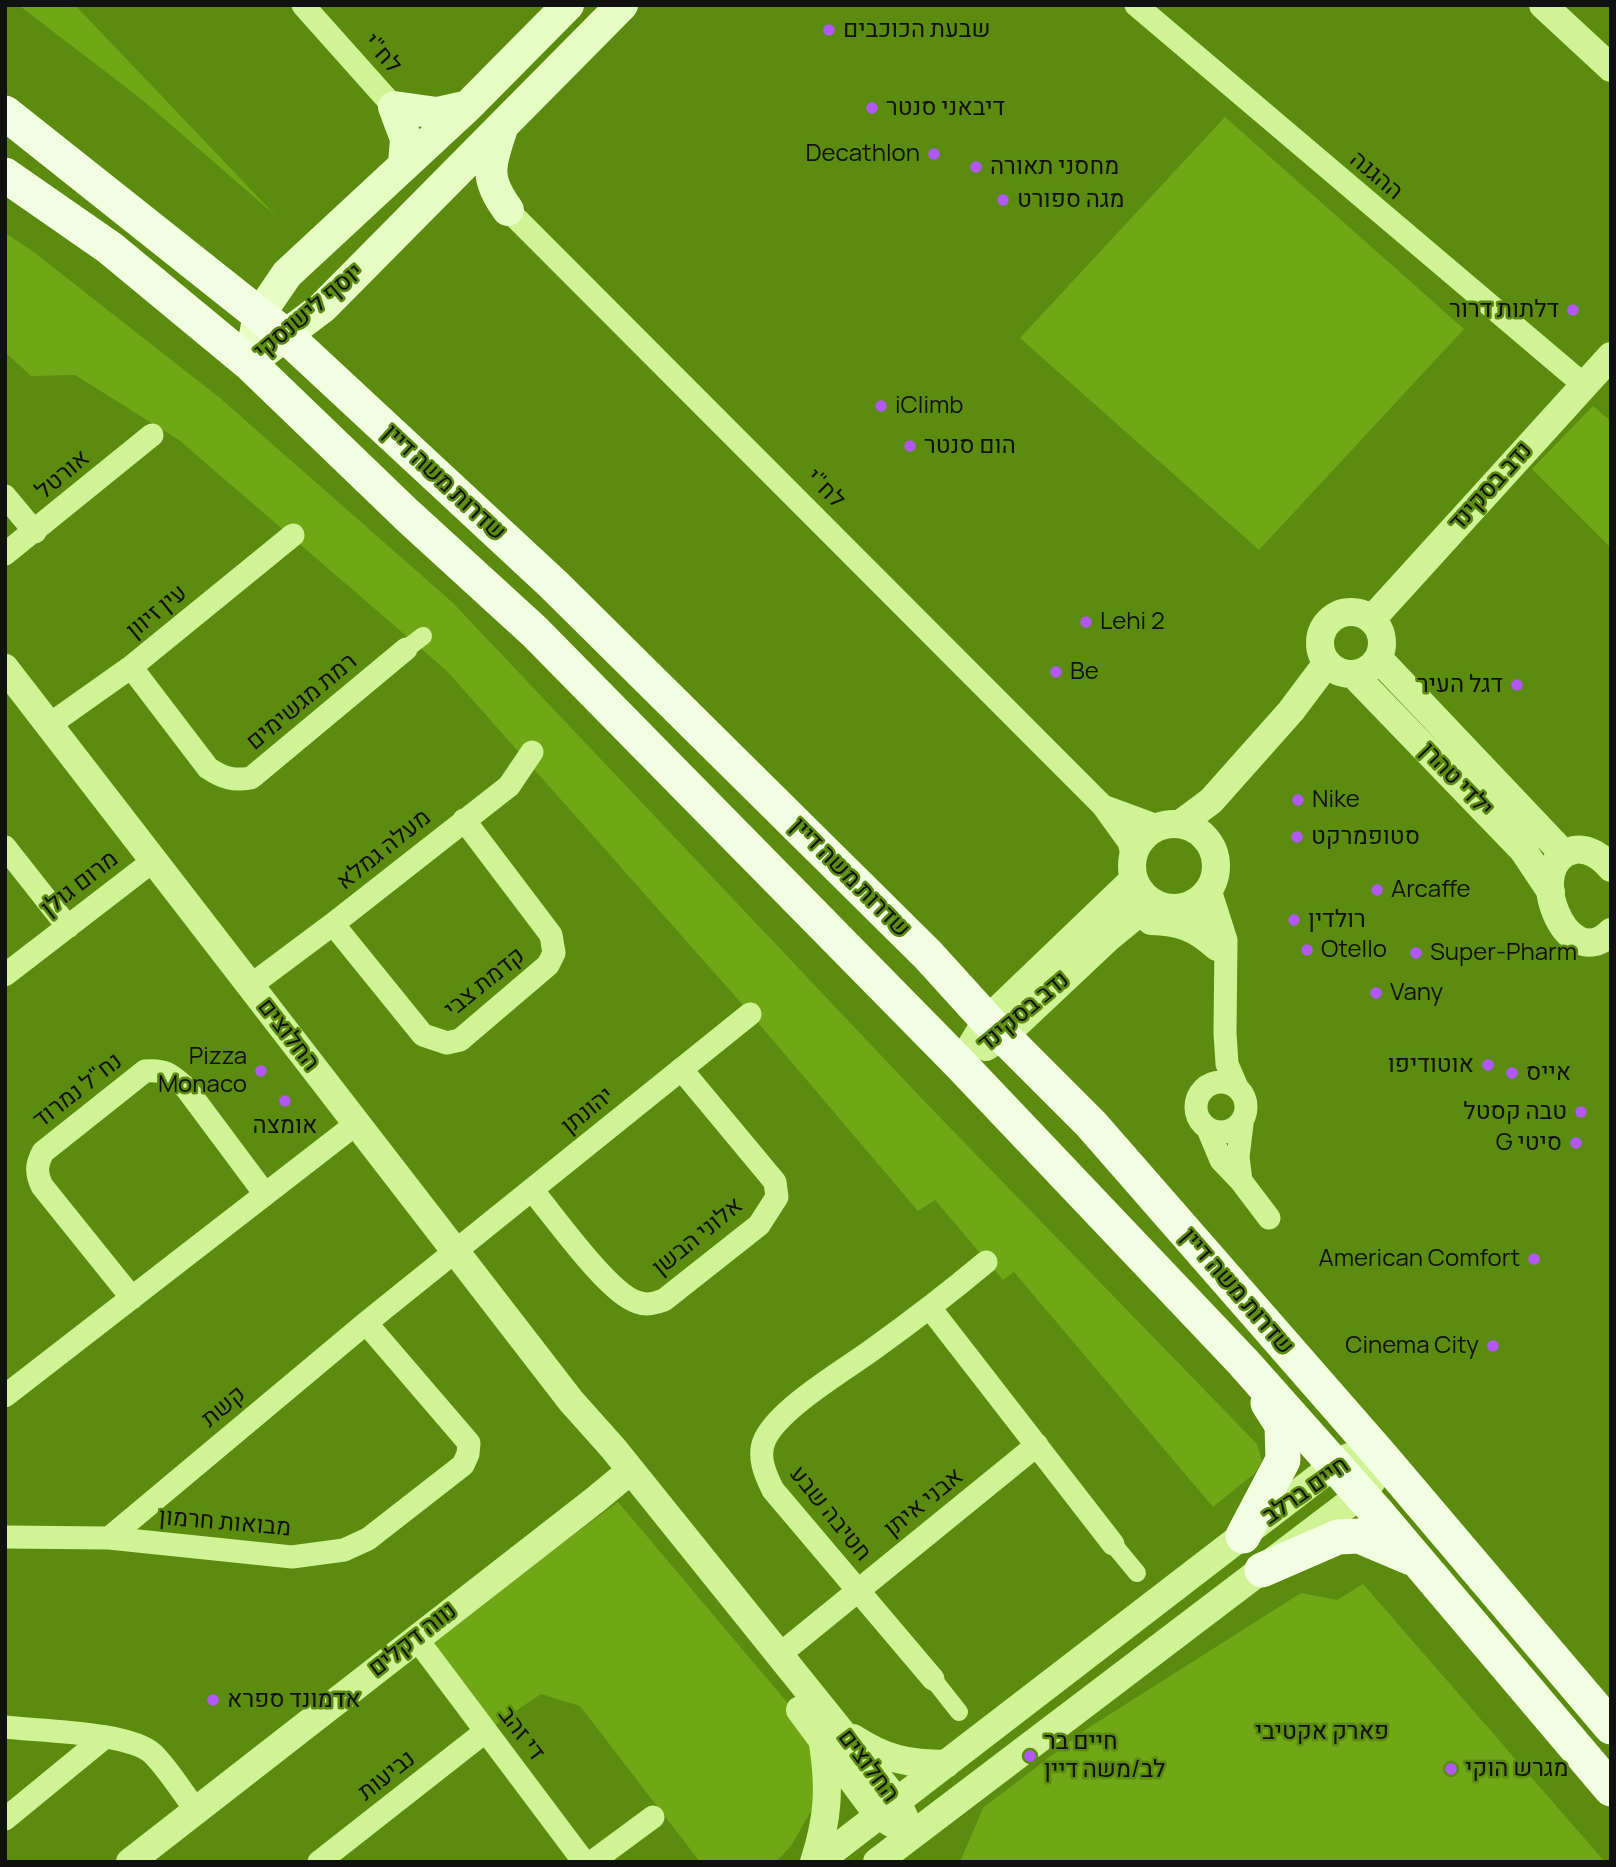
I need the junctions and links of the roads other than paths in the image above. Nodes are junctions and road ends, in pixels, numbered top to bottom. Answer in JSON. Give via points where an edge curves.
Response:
{"nodes":[{"id":1,"x":303,"y":5,"type":"edge"},
{"id":2,"x":568,"y":5,"type":"edge"},
{"id":3,"x":622,"y":5,"type":"edge"},
{"id":4,"x":1136,"y":5,"type":"edge"},
{"id":5,"x":1543,"y":5,"type":"edge"},
{"id":6,"x":1611,"y":68,"type":"edge"},
{"id":7,"x":468,"y":106,"type":"junction"},
{"id":8,"x":394,"y":107,"type":"junction"},
{"id":9,"x":5,"y":113,"type":"edge"},
{"id":10,"x":502,"y":128,"type":"junction"},
{"id":11,"x":404,"y":164,"type":"junction"},
{"id":12,"x":5,"y":175,"type":"edge"},
{"id":13,"x":434,"y":196,"type":"junction"},
{"id":14,"x":508,"y":210,"type":"junction"},
{"id":15,"x":272,"y":326,"type":"junction"},
{"id":16,"x":1611,"y":356,"type":"edge"},
{"id":17,"x":249,"y":363,"type":"junction"},
{"id":18,"x":1584,"y":385,"type":"junction"},
{"id":19,"x":152,"y":435,"type":"dead end"},
{"id":20,"x":5,"y":496,"type":"edge"},
{"id":21,"x":35,"y":532,"type":"junction"},
{"id":22,"x":293,"y":535,"type":"dead end"},
{"id":23,"x":5,"y":554,"type":"edge"},
{"id":24,"x":1372,"y":619,"type":"junction"},
{"id":25,"x":414,"y":643,"type":"dead end"},
{"id":26,"x":1380,"y":659,"type":"junction"},
{"id":27,"x":131,"y":667,"type":"junction"},
{"id":28,"x":5,"y":668,"type":"edge"},
{"id":29,"x":1341,"y":670,"type":"junction"},
{"id":30,"x":49,"y":725,"type":"junction"},
{"id":31,"x":537,"y":750,"type":"dead end"},
{"id":32,"x":1103,"y":806,"type":"junction"},
{"id":33,"x":464,"y":820,"type":"junction"},
{"id":34,"x":1170,"y":825,"type":"junction"},
{"id":35,"x":1210,"y":845,"type":"junction"},
{"id":36,"x":5,"y":847,"type":"edge"},
{"id":37,"x":1563,"y":853,"type":"junction"},
{"id":38,"x":153,"y":861,"type":"junction"},
{"id":39,"x":1609,"y":863,"type":"edge"},
{"id":40,"x":1134,"y":869,"type":"junction"},
{"id":41,"x":1551,"y":892,"type":"junction"},
{"id":42,"x":1199,"y":898,"type":"junction"},
{"id":43,"x":1152,"y":902,"type":"junction"},
{"id":44,"x":333,"y":924,"type":"junction"},
{"id":45,"x":68,"y":927,"type":"junction"},
{"id":46,"x":1113,"y":934,"type":"junction"},
{"id":47,"x":1605,"y":945,"type":"edge"},
{"id":48,"x":1217,"y":947,"type":"junction"},
{"id":49,"x":5,"y":975,"type":"edge"},
{"id":50,"x":250,"y":986,"type":"junction"},
{"id":51,"x":1225,"y":986,"type":"junction"},
{"id":52,"x":752,"y":1013,"type":"dead end"},
{"id":53,"x":996,"y":1027,"type":"junction"},
{"id":54,"x":1225,"y":1033,"type":"junction"},
{"id":55,"x":960,"y":1064,"type":"junction"},
{"id":56,"x":681,"y":1069,"type":"junction"},
{"id":57,"x":1206,"y":1086,"type":"junction"},
{"id":58,"x":1237,"y":1087,"type":"junction"},
{"id":59,"x":356,"y":1124,"type":"junction"},
{"id":60,"x":1242,"y":1124,"type":"junction"},
{"id":61,"x":1209,"y":1129,"type":"junction"},
{"id":62,"x":1241,"y":1181,"type":"junction"},
{"id":63,"x":532,"y":1190,"type":"junction"},
{"id":64,"x":265,"y":1194,"type":"junction"},
{"id":65,"x":1269,"y":1218,"type":"dead end"},
{"id":66,"x":455,"y":1252,"type":"junction"},
{"id":67,"x":990,"y":1259,"type":"dead end"},
{"id":68,"x":132,"y":1298,"type":"junction"},
{"id":69,"x":930,"y":1308,"type":"junction"},
{"id":70,"x":366,"y":1323,"type":"junction"},
{"id":71,"x":1243,"y":1362,"type":"junction"},
{"id":72,"x":5,"y":1396,"type":"edge"},
{"id":73,"x":1037,"y":1445,"type":"junction"},
{"id":74,"x":1381,"y":1456,"type":"junction"},
{"id":75,"x":1333,"y":1466,"type":"junction"},
{"id":76,"x":625,"y":1475,"type":"junction"},
{"id":77,"x":1360,"y":1495,"type":"junction"},
{"id":78,"x":1243,"y":1536,"type":"junction"},
{"id":79,"x":5,"y":1537,"type":"edge"},
{"id":80,"x":108,"y":1538,"type":"junction"},
{"id":81,"x":1113,"y":1544,"type":"joint"},
{"id":82,"x":1415,"y":1559,"type":"junction"},
{"id":83,"x":1262,"y":1570,"type":"junction"},
{"id":84,"x":1137,"y":1573,"type":"dead end"},
{"id":85,"x":858,"y":1590,"type":"junction"},
{"id":86,"x":416,"y":1638,"type":"junction"},
{"id":87,"x":779,"y":1655,"type":"junction"},
{"id":88,"x":933,"y":1679,"type":"joint"},
{"id":89,"x":959,"y":1712,"type":"dead end"},
{"id":90,"x":5,"y":1727,"type":"edge"},
{"id":91,"x":1611,"y":1727,"type":"edge"},
{"id":92,"x":486,"y":1731,"type":"junction"},
{"id":93,"x":833,"y":1735,"type":"junction"},
{"id":94,"x":105,"y":1737,"type":"junction"},
{"id":95,"x":946,"y":1764,"type":"junction"},
{"id":96,"x":1611,"y":1788,"type":"edge"},
{"id":97,"x":888,"y":1808,"type":"junction"},
{"id":98,"x":195,"y":1810,"type":"junction"},
{"id":99,"x":653,"y":1816,"type":"dead end"},
{"id":100,"x":5,"y":1819,"type":"edge"},
{"id":101,"x":912,"y":1835,"type":"junction"},
{"id":102,"x":130,"y":1862,"type":"edge"},
{"id":103,"x":319,"y":1862,"type":"edge"},
{"id":104,"x":584,"y":1862,"type":"edge"},
{"id":105,"x":592,"y":1862,"type":"edge"},
{"id":106,"x":816,"y":1862,"type":"edge"},
{"id":107,"x":877,"y":1862,"type":"edge"}],
"edges":[{"from":1,"to":8,"type":"street","name":"לח\"י"},
{"from":2,"to":7,"type":"main road","name":"יוסף לישנסקי"},
{"from":3,"to":10,"type":"main road","name":"יוסף לישנסקי"},
{"from":4,"to":18,"type":"street","name":"ההגנה"},
{"from":5,"to":6,"type":"street"},
{"from":7,"to":8,"type":"main road","via":[[437,113]]},
{"from":7,"to":11,"type":"main road","name":"יוסף לישנסקי"},
{"from":8,"to":11,"type":"main road","via":[[406,139]]},
{"from":9,"to":15,"type":"main road","name":"שדרות משה דיין"},
{"from":10,"to":13,"type":"main road","name":"יוסף לישנסקי"},
{"from":10,"to":14,"type":"main road","via":[[491,174],[495,192]]},
{"from":11,"to":15,"type":"main road","name":"יוסף לישנסקי","via":[[287,274]]},
{"from":12,"to":17,"type":"main road","name":"שדרות משה דיין","via":[[110,248]]},
{"from":13,"to":14,"type":"main road","via":[[483,196]]},
{"from":13,"to":15,"type":"main road","name":"יוסף לישנסקי","via":[[323,307]]},
{"from":14,"to":32,"type":"street","name":"לח\"י"},
{"from":15,"to":17,"type":"main road","name":"יוסף לישנסקי"},
{"from":15,"to":53,"type":"main road","name":"שדרות משה דיין","via":[[553,584]]},
{"from":16,"to":18,"type":"street","name":"נדב בסקינד"},
{"from":17,"to":55,"type":"main road","name":"שדרות משה דיין","via":[[534,632]]},
{"from":18,"to":24,"type":"street","name":"נדב בסקינד"},
{"from":19,"to":21,"type":"street","name":"אורטל"},
{"from":20,"to":21,"type":"street"},
{"from":21,"to":23,"type":"street","name":"אורטל"},
{"from":22,"to":27,"type":"street","name":"עין זיוון"},
{"from":24,"to":26,"type":"street","via":[[1382,638]]},
{"from":24,"to":29,"type":"street","via":[[1344,613],[1327,624],[1320,643]]},
{"from":25,"to":27,"type":"street","name":"רמת מגשימים","via":[[251,778],[236,780],[208,768]]},
{"from":26,"to":29,"type":"street","via":[[1362,673]]},
{"from":26,"to":37,"type":"street","name":"ילדי טהרן"},
{"from":27,"to":30,"type":"street","name":"עין זיוון"},
{"from":28,"to":30,"type":"street","name":"החלוצים"},
{"from":29,"to":34,"type":"street","via":[[1291,712],[1211,801]]},
{"from":29,"to":35,"type":"street","via":[[1228,809],[1214,829]]},
{"from":29,"to":41,"type":"street","name":"ילדי טהרן","via":[[1523,850]]},
{"from":30,"to":38,"type":"street","name":"החלוצים"},
{"from":31,"to":33,"type":"street","name":"מעלה גמלא","via":[[509,786]]},
{"from":32,"to":34,"type":"street","name":"לח\"י"},
{"from":32,"to":40,"type":"street","name":"לח\"י","via":[[1129,842]]},
{"from":33,"to":44,"type":"street","name":"מעלה גמלא"},
{"from":33,"to":44,"type":"street","name":"קדמת צבי","via":[[551,935],[554,953],[548,965],[460,1040],[447,1043],[423,1035]]},
{"from":34,"to":35,"type":"street","via":[[1194,829]]},
{"from":34,"to":40,"type":"street","via":[[1142,839]]},
{"from":35,"to":42,"type":"street","via":[[1217,864],[1215,877]]},
{"from":36,"to":45,"type":"street"},
{"from":37,"to":39,"type":"street","via":[[1587,850]]},
{"from":37,"to":41,"type":"street","via":[[1552,867]]},
{"from":38,"to":45,"type":"street","name":"מרום גולן"},
{"from":38,"to":50,"type":"street","name":"החלוצים"},
{"from":40,"to":43,"type":"street","via":[[1140,891]]},
{"from":40,"to":53,"type":"street","name":"נדב בסקינד"},
{"from":41,"to":47,"type":"street","name":"ילדי טהרן","via":[[1556,915],[1568,933]]},
{"from":42,"to":43,"type":"street","via":[[1175,908]]},
{"from":42,"to":48,"type":"street"},
{"from":42,"to":51,"type":"street","via":[[1226,940]]},
{"from":43,"to":46,"type":"street","name":"נדב בסקינד"},
{"from":44,"to":50,"type":"street","name":"מעלה גמלא"},
{"from":45,"to":49,"type":"street","name":"מרום גולן"},
{"from":46,"to":48,"type":"street","via":[[1143,920],[1171,922],[1191,927]]},
{"from":46,"to":53,"type":"street","name":"נדב בסקינד"},
{"from":48,"to":51,"type":"street"},
{"from":50,"to":59,"type":"street","name":"החלוצים"},
{"from":51,"to":54,"type":"street"},
{"from":52,"to":56,"type":"street","name":"יהונתן"},
{"from":53,"to":55,"type":"street","name":"נדב בסקינד"},
{"from":53,"to":74,"type":"main road","name":"שדרות משה דיין","via":[[1091,1124]]},
{"from":54,"to":57,"type":"street"},
{"from":54,"to":58,"type":"street","via":[[1227,1064]]},
{"from":55,"to":71,"type":"main road","name":"שדרות משה דיין"},
{"from":56,"to":63,"type":"street","name":"יהונתן"},
{"from":56,"to":63,"type":"street","name":"אלוני הבשן","via":[[775,1182],[777,1197],[759,1225],[664,1300],[639,1303],[613,1287]]},
{"from":57,"to":58,"type":"street","via":[[1222,1081]]},
{"from":57,"to":61,"type":"street","via":[[1196,1108]]},
{"from":58,"to":60,"type":"street","via":[[1246,1101]]},
{"from":59,"to":64,"type":"street"},
{"from":59,"to":66,"type":"street","name":"החלוצים"},
{"from":60,"to":61,"type":"street","via":[[1225,1132]]},
{"from":60,"to":62,"type":"street","via":[[1237,1157]]},
{"from":61,"to":62,"type":"street","via":[[1221,1160]]},
{"from":62,"to":65,"type":"street"},
{"from":63,"to":66,"type":"street","name":"יהונתן"},
{"from":64,"to":68,"type":"street"},
{"from":64,"to":68,"type":"street","name":"נח\"ל נמרוד","via":[[186,1088],[160,1070],[145,1071],[43,1152],[37,1174]]},
{"from":66,"to":70,"type":"street","name":"קשת"},
{"from":66,"to":76,"type":"street","name":"החלוצים"},
{"from":67,"to":69,"type":"street","name":"חטיבה שבע"},
{"from":68,"to":72,"type":"street"},
{"from":69,"to":73,"type":"street"},
{"from":69,"to":85,"type":"street","name":"חטיבה שבע","via":[[785,1413],[764,1441],[763,1470],[773,1490]]},
{"from":70,"to":80,"type":"street","name":"קשת"},
{"from":70,"to":80,"type":"street","name":"מבואות חרמון","via":[[468,1443],[463,1465],[368,1539],[344,1550],[292,1557]]},
{"from":71,"to":75,"type":"main road","name":"שדרות משה דיין"},
{"from":71,"to":78,"type":"main road","via":[[1282,1425],[1284,1452]]},
{"from":73,"to":81,"type":"street"},
{"from":73,"to":85,"type":"street","name":"אבני איתן"},
{"from":74,"to":75,"type":"street","name":"חיים ברלב","via":[[1349,1457]]},
{"from":74,"to":77,"type":"street","name":"חיים ברלב","via":[[1372,1481]]},
{"from":74,"to":91,"type":"main road","name":"שדרות משה דיין"},
{"from":75,"to":77,"type":"main road","name":"שדרות משה דיין"},
{"from":75,"to":78,"type":"street","name":"חיים ברלב"},
{"from":76,"to":86,"type":"street","name":"נווה דקלים"},
{"from":76,"to":87,"type":"street","name":"החלוצים"},
{"from":76,"to":93,"type":"street","name":"החלוצים","via":[[643,1511]]},
{"from":77,"to":82,"type":"main road","name":"שדרות משה דיין"},
{"from":77,"to":83,"type":"street","name":"חיים ברלב"},
{"from":78,"to":95,"type":"street","name":"חיים ברלב"},
{"from":79,"to":80,"type":"street"},
{"from":81,"to":84,"type":"street"},
{"from":82,"to":83,"type":"main road","via":[[1359,1536],[1338,1537]]},
{"from":82,"to":96,"type":"main road","name":"שדרות משה דיין"},
{"from":83,"to":101,"type":"street","name":"חיים ברלב"},
{"from":85,"to":87,"type":"street","name":"אבני איתן"},
{"from":85,"to":88,"type":"street","name":"חטיבה שבע"},
{"from":86,"to":92,"type":"street","name":"די זהב"},
{"from":86,"to":98,"type":"street","name":"נווה דקלים"},
{"from":87,"to":93,"type":"street","name":"החלוצים"},
{"from":88,"to":89,"type":"street","name":"חטיבה שבע"},
{"from":90,"to":94,"type":"street"},
{"from":92,"to":103,"type":"street","name":"נביעות"},
{"from":92,"to":104,"type":"street","name":"די זהב"},
{"from":93,"to":95,"type":"street","via":[[913,1764]]},
{"from":93,"to":97,"type":"street","name":"החלוצים"},
{"from":93,"to":106,"type":"street","via":[[828,1807]]},
{"from":94,"to":98,"type":"street","via":[[141,1745],[153,1754]]},
{"from":94,"to":100,"type":"street"},
{"from":95,"to":97,"type":"street","name":"חיים ברלב"},
{"from":97,"to":101,"type":"street","name":"החלוצים"},
{"from":97,"to":106,"type":"street","name":"חיים ברלב"},
{"from":98,"to":102,"type":"street","name":"נווה דקלים"},
{"from":99,"to":105,"type":"street"},
{"from":101,"to":107,"type":"street","name":"חיים ברלב"}]}
